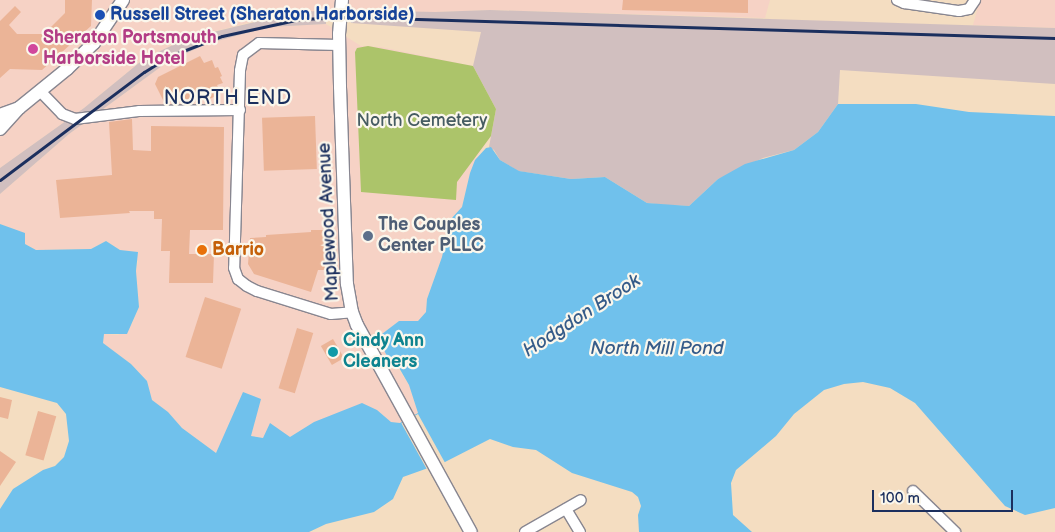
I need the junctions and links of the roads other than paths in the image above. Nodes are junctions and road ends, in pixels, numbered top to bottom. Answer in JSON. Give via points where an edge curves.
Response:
{"nodes":[{"id":1,"x":123,"y":0,"type":"edge"},
{"id":2,"x":342,"y":0,"type":"edge"},
{"id":3,"x":897,"y":0,"type":"edge"},
{"id":4,"x":976,"y":0,"type":"edge"},
{"id":5,"x":339,"y":45,"type":"junction"},
{"id":6,"x":40,"y":91,"type":"junction"},
{"id":7,"x":19,"y":108,"type":"junction"},
{"id":8,"x":240,"y":110,"type":"junction"},
{"id":9,"x":0,"y":115,"type":"edge"},
{"id":10,"x":0,"y":129,"type":"edge"},
{"id":11,"x":352,"y":312,"type":"junction"},
{"id":12,"x":913,"y":491,"type":"dead end"},
{"id":13,"x":581,"y":500,"type":"dead end"},
{"id":14,"x":566,"y":509,"type":"junction"},
{"id":15,"x":471,"y":532,"type":"edge"},
{"id":16,"x":525,"y":532,"type":"edge"},
{"id":17,"x":580,"y":532,"type":"edge"},
{"id":18,"x":955,"y":532,"type":"edge"}],
"edges":[{"from":1,"to":6,"type":"street","via":[[94,43]]},
{"from":2,"to":5,"type":"street","name":"Maplewood Avenue"},
{"from":3,"to":4,"type":"street","via":[[959,11],[969,9]]},
{"from":5,"to":8,"type":"street","via":[[266,42],[252,46],[240,61]]},
{"from":5,"to":11,"type":"street","name":"Maplewood Avenue","via":[[347,284]]},
{"from":6,"to":7,"type":"street"},
{"from":6,"to":8,"type":"street","via":[[62,114],[76,119],[139,111]]},
{"from":7,"to":9,"type":"street"},
{"from":7,"to":10,"type":"street"},
{"from":8,"to":11,"type":"street","via":[[234,245],[234,268],[238,278],[247,286],[331,314]]},
{"from":11,"to":15,"type":"street","name":"Maplewood Avenue"},
{"from":12,"to":18,"type":"street"},
{"from":13,"to":14,"type":"street"},
{"from":14,"to":16,"type":"street"},
{"from":14,"to":17,"type":"street"}]}
